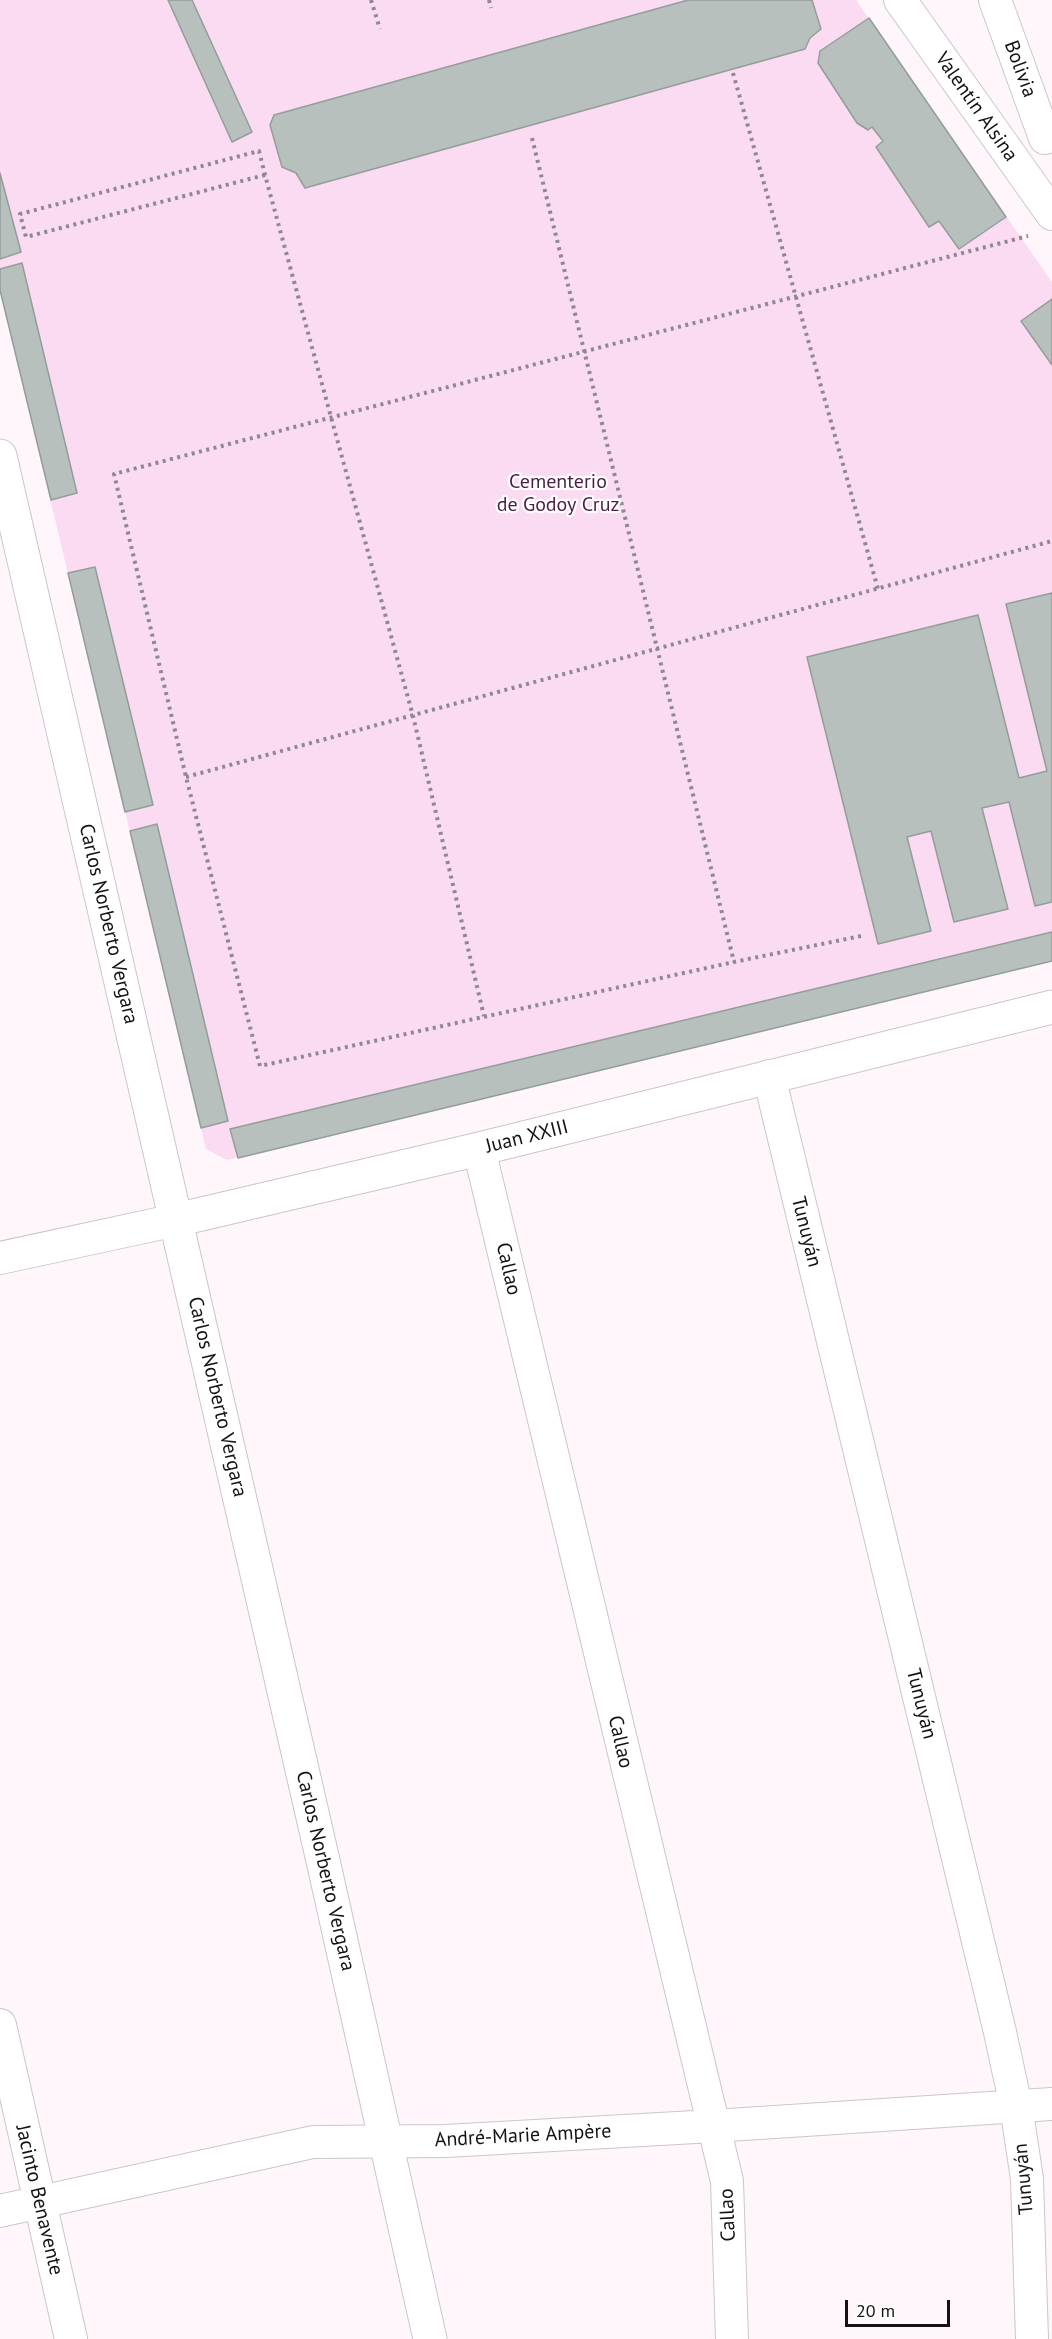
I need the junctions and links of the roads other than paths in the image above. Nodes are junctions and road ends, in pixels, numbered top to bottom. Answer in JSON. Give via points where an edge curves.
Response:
{"nodes":[{"id":1,"x":900,"y":0,"type":"edge"},
{"id":2,"x":995,"y":0,"type":"edge"},
{"id":3,"x":1048,"y":137,"type":"edge"},
{"id":4,"x":1005,"y":148,"type":"junction"},
{"id":5,"x":1042,"y":225,"type":"edge"},
{"id":6,"x":0,"y":456,"type":"edge"},
{"id":7,"x":1052,"y":1006,"type":"edge"},
{"id":8,"x":769,"y":1076,"type":"junction"},
{"id":9,"x":479,"y":1149,"type":"junction"},
{"id":10,"x":176,"y":1220,"type":"junction"},
{"id":11,"x":0,"y":1258,"type":"edge"},
{"id":12,"x":0,"y":2025,"type":"edge"},
{"id":13,"x":1052,"y":2104,"type":"edge"},
{"id":14,"x":1016,"y":2106,"type":"junction"},
{"id":15,"x":713,"y":2126,"type":"junction"},
{"id":16,"x":387,"y":2142,"type":"junction"},
{"id":17,"x":40,"y":2203,"type":"junction"},
{"id":18,"x":0,"y":2211,"type":"edge"},
{"id":19,"x":71,"y":2339,"type":"edge"},
{"id":20,"x":430,"y":2339,"type":"edge"},
{"id":21,"x":732,"y":2339,"type":"edge"},
{"id":22,"x":1032,"y":2339,"type":"edge"}],
"edges":[{"from":1,"to":4,"type":"street","name":"Valentín Alsina"},
{"from":2,"to":3,"type":"street","name":"Bolivia"},
{"from":3,"to":4,"type":"street"},
{"from":4,"to":5,"type":"street","name":"Valentín Alsina"},
{"from":6,"to":10,"type":"street","name":"Carlos Norberto Vergara"},
{"from":7,"to":8,"type":"street","name":"Juan XXIII"},
{"from":8,"to":9,"type":"street","name":"Juan XXIII"},
{"from":8,"to":14,"type":"street","name":"Tunuyán"},
{"from":9,"to":10,"type":"street","name":"Juan XXIII"},
{"from":9,"to":15,"type":"street","name":"Callao"},
{"from":10,"to":11,"type":"street","name":"Juan XXIII"},
{"from":10,"to":16,"type":"street","name":"Carlos Norberto Vergara"},
{"from":12,"to":17,"type":"street","name":"Jacinto Benavente"},
{"from":13,"to":14,"type":"street","name":"André-Marie Ampère"},
{"from":14,"to":15,"type":"street","name":"André-Marie Ampère"},
{"from":14,"to":22,"type":"street","name":"Tunuyán","via":[[1027,2179]]},
{"from":15,"to":16,"type":"street","name":"André-Marie Ampère"},
{"from":15,"to":21,"type":"street","name":"Callao","via":[[727,2181]]},
{"from":16,"to":17,"type":"street","name":"André-Marie Ampère","via":[[313,2142]]},
{"from":16,"to":20,"type":"street","name":"Carlos Norberto Vergara"},
{"from":17,"to":18,"type":"street","name":"André-Marie Ampère"},
{"from":17,"to":19,"type":"street","name":"Jacinto Benavente"}]}
